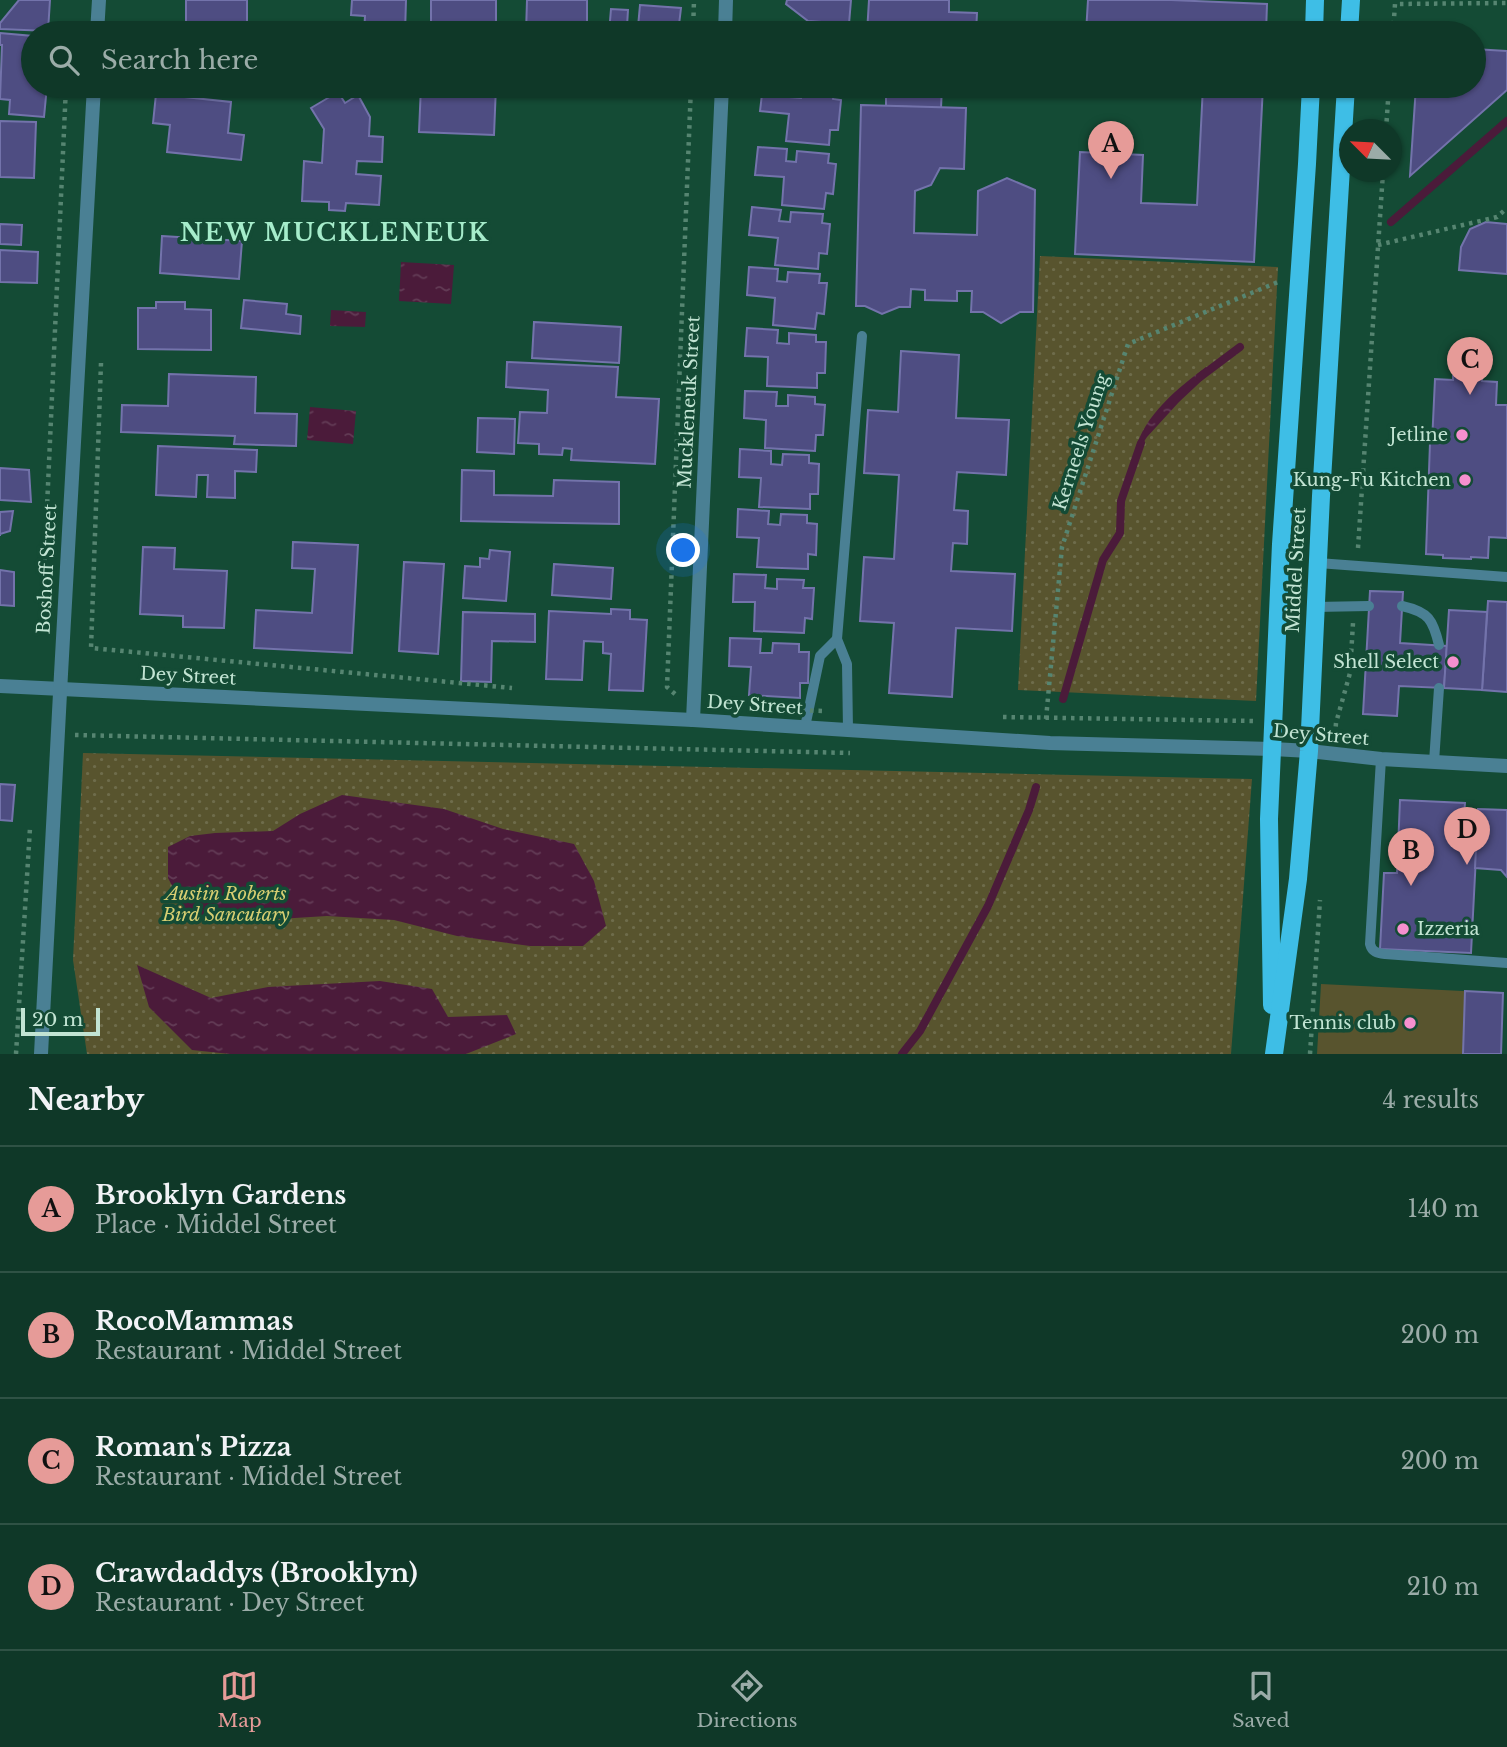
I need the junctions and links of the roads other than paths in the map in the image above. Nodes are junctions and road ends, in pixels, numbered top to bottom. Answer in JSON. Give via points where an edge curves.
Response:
{"nodes":[{"id":1,"x":99,"y":0,"type":"edge"},
{"id":2,"x":726,"y":0,"type":"edge"},
{"id":3,"x":1315,"y":0,"type":"edge"},
{"id":4,"x":1351,"y":0,"type":"edge"},
{"id":5,"x":98,"y":21,"type":"edge"},
{"id":6,"x":725,"y":21,"type":"edge"},
{"id":7,"x":1314,"y":21,"type":"edge"},
{"id":8,"x":1350,"y":21,"type":"edge"},
{"id":9,"x":93,"y":98,"type":"edge"},
{"id":10,"x":721,"y":98,"type":"edge"},
{"id":11,"x":1310,"y":98,"type":"edge"},
{"id":12,"x":1345,"y":98,"type":"edge"},
{"id":13,"x":862,"y":336,"type":"dead end"},
{"id":14,"x":1318,"y":564,"type":"junction"},
{"id":15,"x":1507,"y":577,"type":"edge"},
{"id":16,"x":1369,"y":606,"type":"dead end"},
{"id":17,"x":1402,"y":606,"type":"dead end"},
{"id":18,"x":1315,"y":607,"type":"junction"},
{"id":19,"x":837,"y":639,"type":"junction"},
{"id":20,"x":1439,"y":645,"type":"dead end"},
{"id":21,"x":0,"y":685,"type":"edge"},
{"id":22,"x":1439,"y":688,"type":"dead end"},
{"id":23,"x":60,"y":690,"type":"junction"},
{"id":24,"x":694,"y":720,"type":"junction"},
{"id":25,"x":805,"y":727,"type":"junction"},
{"id":26,"x":848,"y":730,"type":"junction"},
{"id":27,"x":1273,"y":750,"type":"junction"},
{"id":28,"x":1309,"y":751,"type":"junction"},
{"id":29,"x":1381,"y":760,"type":"junction"},
{"id":30,"x":1434,"y":762,"type":"junction"},
{"id":31,"x":1507,"y":766,"type":"edge"},
{"id":32,"x":1507,"y":963,"type":"edge"},
{"id":33,"x":41,"y":1054,"type":"edge"},
{"id":34,"x":1274,"y":1054,"type":"edge"}],
"edges":[{"from":1,"to":5,"type":"street"},
{"from":2,"to":6,"type":"street"},
{"from":3,"to":7,"type":"main road"},
{"from":4,"to":8,"type":"main road"},
{"from":9,"to":23,"type":"street","name":"Boshoff Street"},
{"from":10,"to":24,"type":"street","name":"Muckleneuk Street"},
{"from":11,"to":27,"type":"main road","name":"Middel Street","via":[[1281,544]]},
{"from":12,"to":14,"type":"main road","name":"Middel Street"},
{"from":13,"to":19,"type":"lane"},
{"from":14,"to":15,"type":"lane"},
{"from":14,"to":18,"type":"main road","name":"Middel Street"},
{"from":16,"to":18,"type":"lane"},
{"from":17,"to":20,"type":"lane","via":[[1417,610],[1434,624]]},
{"from":18,"to":28,"type":"main road","name":"Middel Street"},
{"from":19,"to":25,"type":"lane","via":[[820,656]]},
{"from":19,"to":26,"type":"lane","via":[[847,664]]},
{"from":21,"to":23,"type":"street","name":"Dey Street"},
{"from":22,"to":30,"type":"lane"},
{"from":23,"to":24,"type":"street","name":"Dey Street"},
{"from":23,"to":33,"type":"street","name":"Boshoff Street"},
{"from":24,"to":25,"type":"street","name":"Dey Street"},
{"from":25,"to":26,"type":"street","name":"Dey Street"},
{"from":26,"to":27,"type":"street","name":"Dey Street","via":[[1049,743]]},
{"from":27,"to":28,"type":"street","name":"Dey Street"},
{"from":27,"to":34,"type":"main road","name":"Middel Street","via":[[1269,849]]},
{"from":28,"to":29,"type":"street","name":"Dey Street"},
{"from":28,"to":34,"type":"main road","name":"Middel Street","via":[[1298,880]]},
{"from":29,"to":30,"type":"street","name":"Dey Street"},
{"from":29,"to":32,"type":"lane","via":[[1371,949],[1385,954]]},
{"from":30,"to":31,"type":"street","name":"Dey Street"}]}
